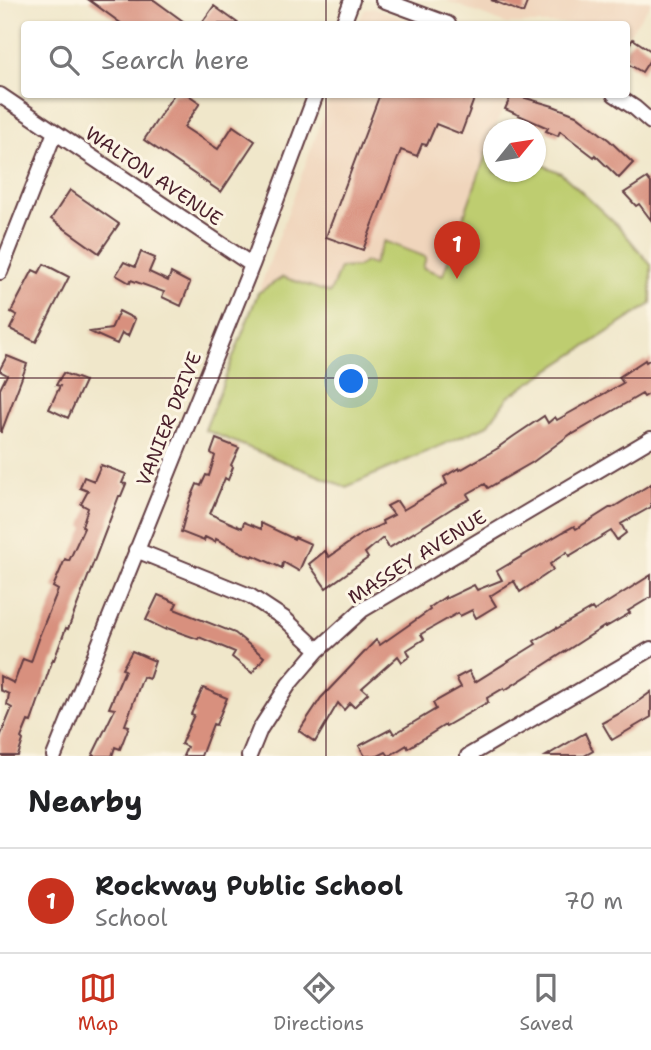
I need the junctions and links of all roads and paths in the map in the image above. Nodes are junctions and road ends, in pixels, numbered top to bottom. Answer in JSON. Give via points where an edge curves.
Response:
{"nodes":[{"id":1,"x":352,"y":0,"type":"edge"},
{"id":2,"x":383,"y":0,"type":"edge"},
{"id":3,"x":344,"y":21,"type":"edge"},
{"id":4,"x":439,"y":21,"type":"edge"},
{"id":5,"x":0,"y":95,"type":"edge"},
{"id":6,"x":315,"y":98,"type":"edge"},
{"id":7,"x":620,"y":98,"type":"edge"},
{"id":8,"x":651,"y":122,"type":"edge"},
{"id":9,"x":55,"y":132,"type":"junction"},
{"id":10,"x":252,"y":265,"type":"junction"},
{"id":11,"x":0,"y":272,"type":"edge"},
{"id":12,"x":651,"y":439,"type":"edge"},
{"id":13,"x":136,"y":550,"type":"junction"},
{"id":14,"x":651,"y":649,"type":"edge"},
{"id":15,"x":318,"y":650,"type":"junction"},
{"id":16,"x":54,"y":756,"type":"edge"},
{"id":17,"x":249,"y":756,"type":"edge"},
{"id":18,"x":468,"y":756,"type":"edge"}],
"edges":[{"from":1,"to":3,"type":"street"},
{"from":2,"to":4,"type":"street"},
{"from":5,"to":9,"type":"street","name":"WALTON AVENUE"},
{"from":6,"to":10,"type":"street","name":"VANIER DRIVE"},
{"from":7,"to":8,"type":"street"},
{"from":9,"to":10,"type":"street","name":"WALTON AVENUE"},
{"from":9,"to":11,"type":"street"},
{"from":10,"to":13,"type":"street","name":"VANIER DRIVE"},
{"from":12,"to":15,"type":"street","name":"MASSEY AVENUE","via":[[362,610]]},
{"from":13,"to":15,"type":"street","via":[[250,596],[285,619]]},
{"from":13,"to":16,"type":"street","name":"VANIER DRIVE"},
{"from":14,"to":18,"type":"street"},
{"from":15,"to":17,"type":"street","name":"MASSEY AVENUE","via":[[289,684]]}]}
